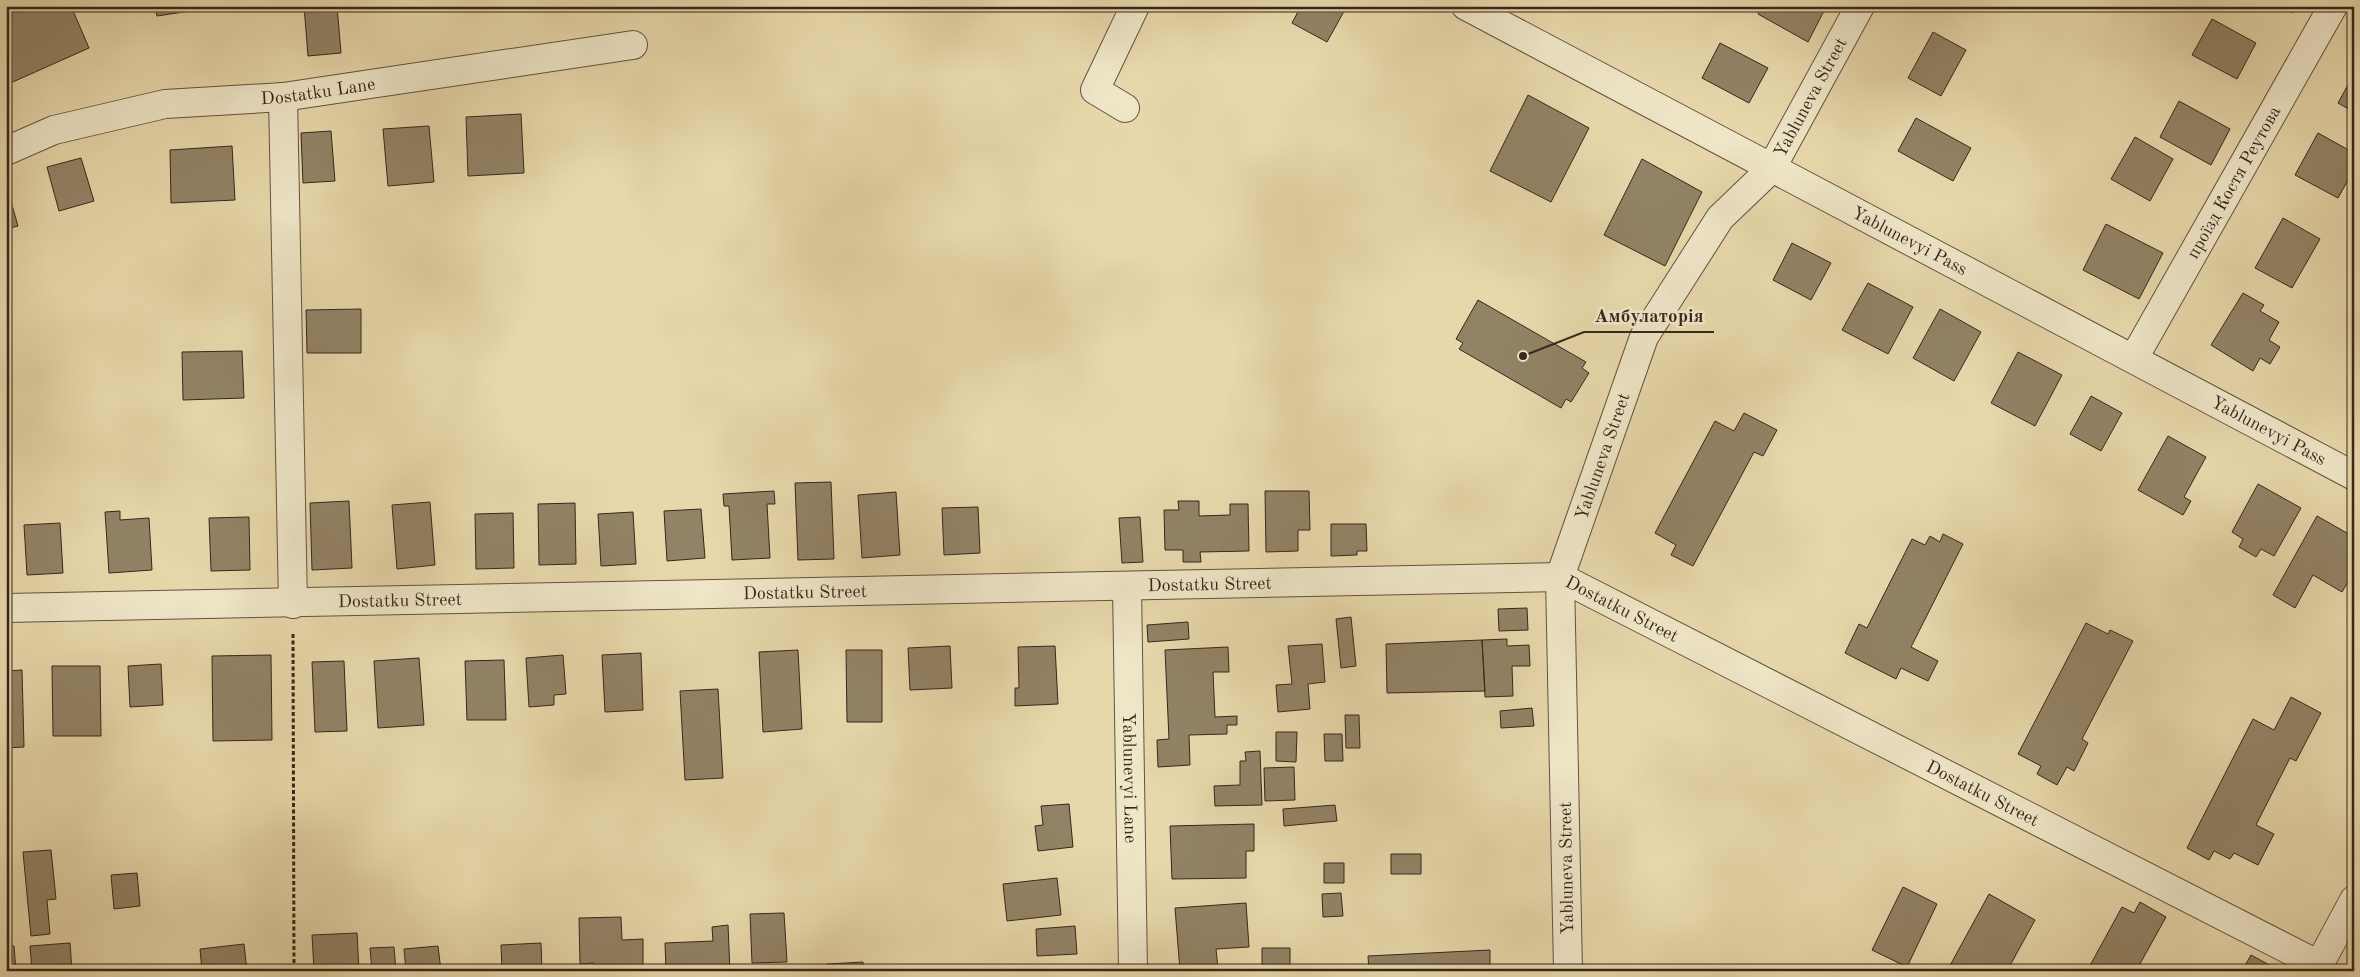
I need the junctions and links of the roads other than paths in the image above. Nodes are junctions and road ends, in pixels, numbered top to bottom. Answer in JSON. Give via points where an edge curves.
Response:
{"nodes":[{"id":1,"x":1135,"y":6,"type":"edge"},
{"id":2,"x":1466,"y":6,"type":"edge"},
{"id":3,"x":1860,"y":6,"type":"edge"},
{"id":4,"x":2333,"y":6,"type":"edge"},
{"id":5,"x":633,"y":45,"type":"dead end"},
{"id":6,"x":283,"y":97,"type":"junction"},
{"id":7,"x":1125,"y":108,"type":"dead end"},
{"id":8,"x":6,"y":150,"type":"edge"},
{"id":9,"x":1771,"y":169,"type":"junction"},
{"id":10,"x":2134,"y":358,"type":"junction"},
{"id":11,"x":2354,"y":476,"type":"edge"},
{"id":12,"x":1560,"y":577,"type":"junction"},
{"id":13,"x":1127,"y":586,"type":"junction"},
{"id":14,"x":293,"y":604,"type":"junction"},
{"id":15,"x":6,"y":608,"type":"edge"},
{"id":16,"x":2354,"y":900,"type":"edge"},
{"id":17,"x":2319,"y":968,"type":"edge"},
{"id":18,"x":1134,"y":971,"type":"edge"},
{"id":19,"x":1568,"y":971,"type":"edge"}],
"edges":[{"from":1,"to":7,"type":"street","via":[[1095,90]]},
{"from":2,"to":9,"type":"street","name":"Yablunevyi Pass"},
{"from":3,"to":9,"type":"street","name":"Yabluneva Street"},
{"from":4,"to":10,"type":"street","name":"проїзд Костя Реутова"},
{"from":5,"to":6,"type":"street","name":"Dostatku Lane"},
{"from":6,"to":8,"type":"street","name":"Dostatku Lane","via":[[165,104],[54,130]]},
{"from":6,"to":14,"type":"street"},
{"from":9,"to":10,"type":"street","name":"Yablunevyi Pass"},
{"from":9,"to":12,"type":"street","name":"Yabluneva Street","via":[[1720,218],[1644,337]]},
{"from":10,"to":11,"type":"street","name":"Yablunevyi Pass"},
{"from":12,"to":13,"type":"street","name":"Dostatku Street"},
{"from":12,"to":17,"type":"street","name":"Dostatku Street"},
{"from":12,"to":19,"type":"street","name":"Yabluneva Street"},
{"from":13,"to":14,"type":"street","name":"Dostatku Street"},
{"from":13,"to":18,"type":"street","name":"Yablunevyi Lane"},
{"from":14,"to":15,"type":"street","name":"Dostatku Street"},
{"from":16,"to":17,"type":"street"}]}
